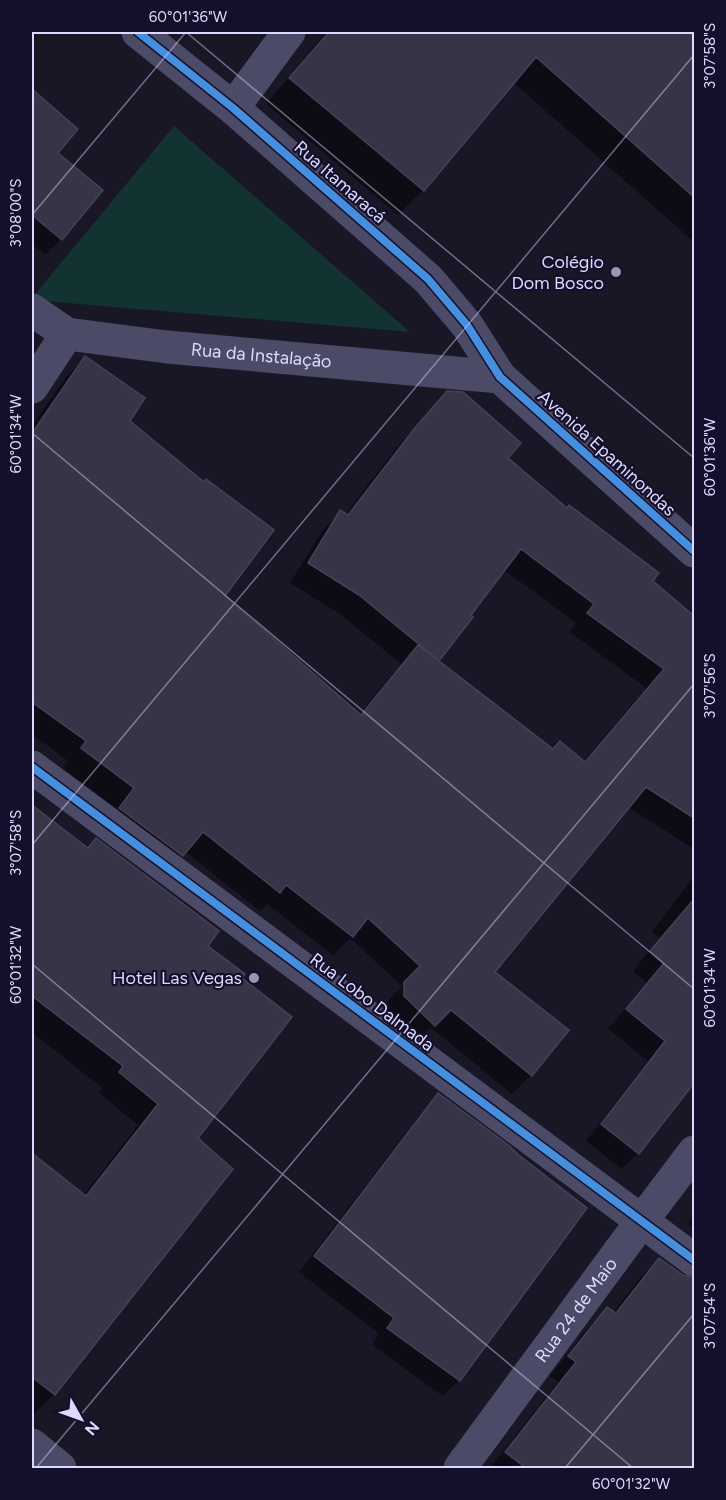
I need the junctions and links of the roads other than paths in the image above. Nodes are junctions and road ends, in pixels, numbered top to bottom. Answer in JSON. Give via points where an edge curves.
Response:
{"nodes":[{"id":1,"x":138,"y":32,"type":"edge"},
{"id":2,"x":289,"y":32,"type":"edge"},
{"id":3,"x":233,"y":108,"type":"junction"},
{"id":4,"x":32,"y":310,"type":"edge"},
{"id":5,"x":67,"y":334,"type":"junction"},
{"id":6,"x":500,"y":377,"type":"junction"},
{"id":7,"x":32,"y":387,"type":"edge"},
{"id":8,"x":694,"y":551,"type":"edge"},
{"id":9,"x":32,"y":767,"type":"edge"},
{"id":10,"x":694,"y":1152,"type":"edge"},
{"id":11,"x":641,"y":1222,"type":"junction"},
{"id":12,"x":694,"y":1260,"type":"edge"},
{"id":13,"x":32,"y":1445,"type":"edge"},
{"id":14,"x":60,"y":1468,"type":"edge"},
{"id":15,"x":460,"y":1468,"type":"edge"}],
"edges":[{"from":1,"to":3,"type":"street","name":"Rua Itamaracá"},
{"from":2,"to":3,"type":"street"},
{"from":3,"to":6,"type":"street","name":"Rua Itamaracá","via":[[428,279],[467,325]]},
{"from":4,"to":5,"type":"street","name":"Rua da Instalação"},
{"from":5,"to":6,"type":"street","name":"Rua da Instalação"},
{"from":5,"to":7,"type":"street"},
{"from":6,"to":8,"type":"street","name":"Avenida Epaminondas"},
{"from":9,"to":11,"type":"street","name":"Rua Lobo Dalmada"},
{"from":10,"to":11,"type":"street","name":"Rua 24 de Maio"},
{"from":11,"to":12,"type":"street","name":"Rua Lobo Dalmada"},
{"from":11,"to":15,"type":"street","name":"Rua 24 de Maio"},
{"from":13,"to":14,"type":"street"}]}
